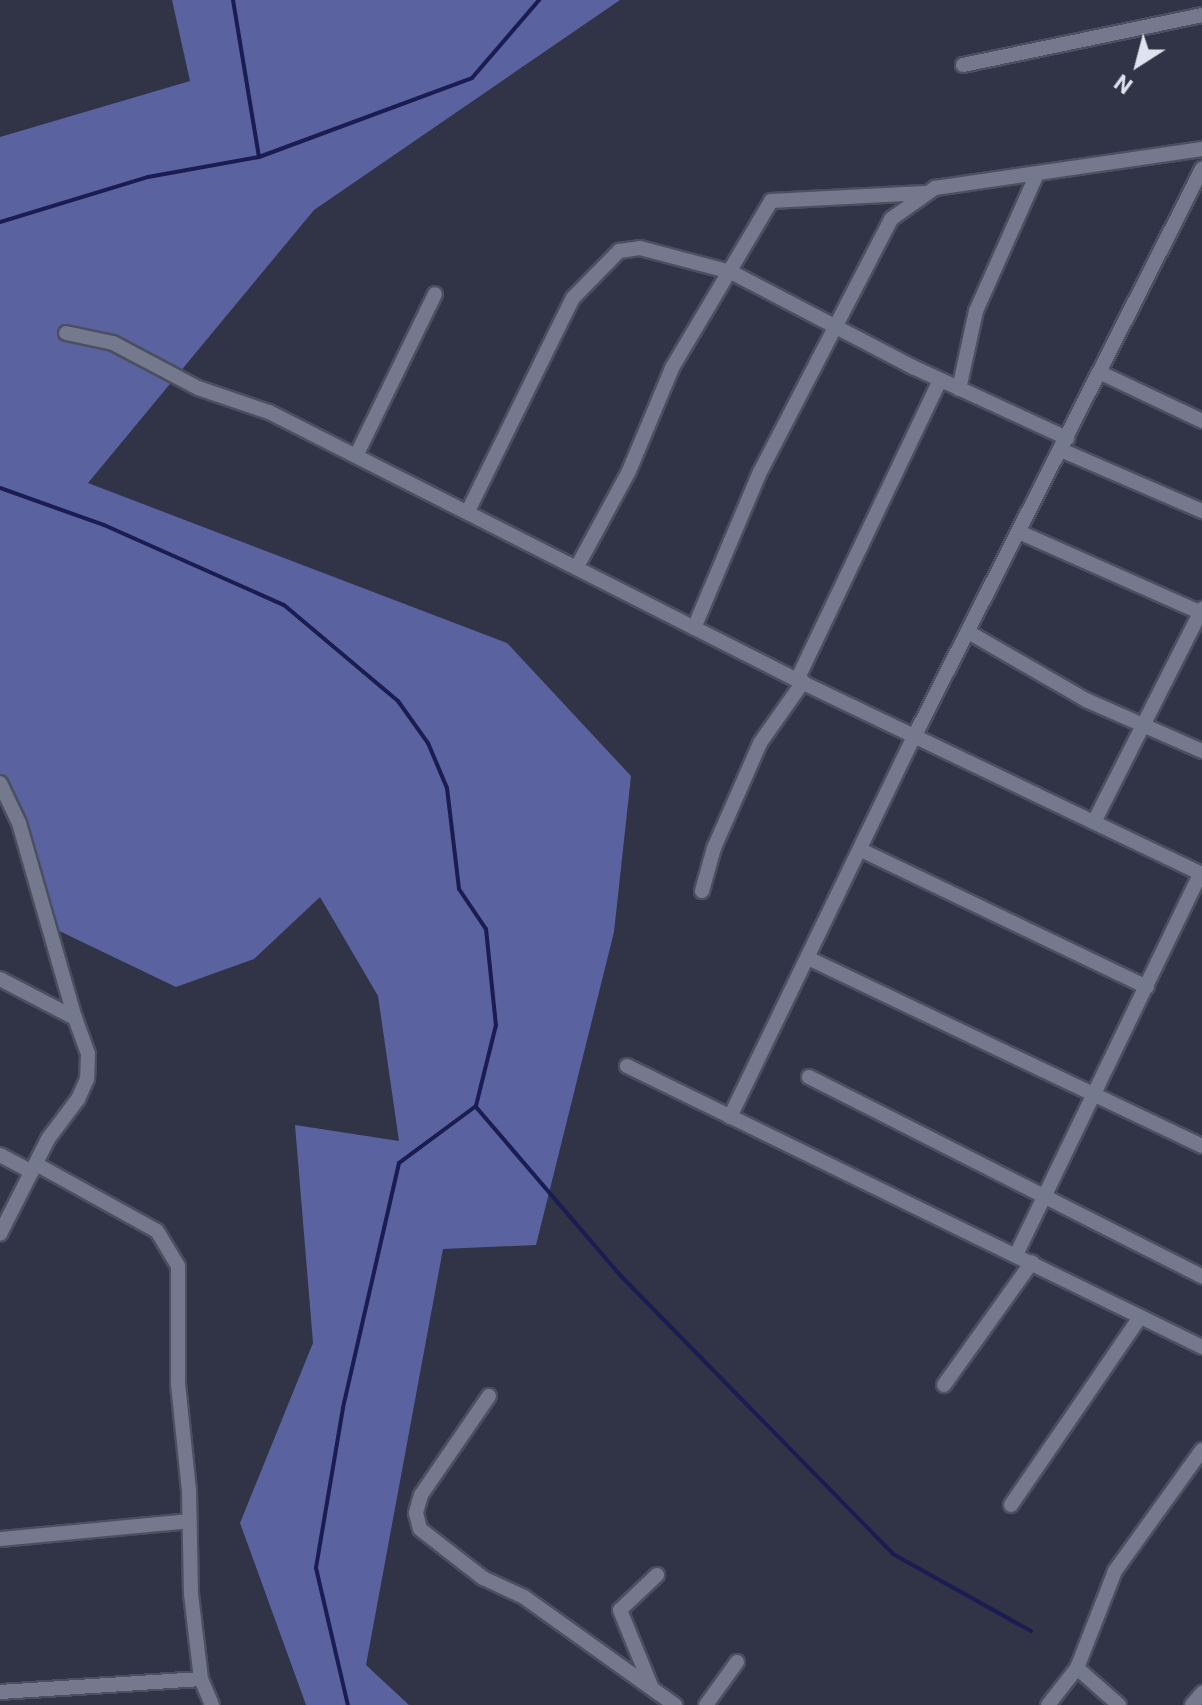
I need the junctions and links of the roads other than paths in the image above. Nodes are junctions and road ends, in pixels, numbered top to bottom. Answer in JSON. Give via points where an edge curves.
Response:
{"nodes":[{"id":1,"x":1202,"y":15,"type":"edge"},
{"id":2,"x":963,"y":65,"type":"dead end"},
{"id":3,"x":1202,"y":149,"type":"edge"},
{"id":4,"x":1202,"y":169,"type":"edge"},
{"id":5,"x":1037,"y":174,"type":"junction"},
{"id":6,"x":924,"y":193,"type":"junction"},
{"id":7,"x":731,"y":272,"type":"junction"},
{"id":8,"x":435,"y":294,"type":"dead end"},
{"id":9,"x":835,"y":328,"type":"junction"},
{"id":10,"x":66,"y":333,"type":"dead end"},
{"id":11,"x":1099,"y":372,"type":"junction"},
{"id":12,"x":940,"y":380,"type":"junction"},
{"id":13,"x":959,"y":389,"type":"junction"},
{"id":14,"x":1202,"y":421,"type":"edge"},
{"id":15,"x":1064,"y":444,"type":"junction"},
{"id":16,"x":356,"y":456,"type":"junction"},
{"id":17,"x":468,"y":511,"type":"junction"},
{"id":18,"x":1202,"y":511,"type":"edge"},
{"id":19,"x":1019,"y":532,"type":"junction"},
{"id":20,"x":578,"y":565,"type":"junction"},
{"id":21,"x":1201,"y":611,"type":"edge"},
{"id":22,"x":694,"y":628,"type":"junction"},
{"id":23,"x":970,"y":633,"type":"junction"},
{"id":24,"x":800,"y":681,"type":"junction"},
{"id":25,"x":1142,"y":727,"type":"junction"},
{"id":26,"x":915,"y":735,"type":"junction"},
{"id":27,"x":1202,"y":751,"type":"edge"},
{"id":28,"x":0,"y":783,"type":"edge"},
{"id":29,"x":1094,"y":822,"type":"junction"},
{"id":30,"x":861,"y":850,"type":"junction"},
{"id":31,"x":1202,"y":873,"type":"edge"},
{"id":32,"x":702,"y":891,"type":"dead end"},
{"id":33,"x":810,"y":959,"type":"junction"},
{"id":34,"x":0,"y":979,"type":"edge"},
{"id":35,"x":1147,"y":987,"type":"junction"},
{"id":36,"x":75,"y":1018,"type":"junction"},
{"id":37,"x":627,"y":1066,"type":"dead end"},
{"id":38,"x":809,"y":1077,"type":"dead end"},
{"id":39,"x":1095,"y":1095,"type":"junction"},
{"id":40,"x":730,"y":1117,"type":"junction"},
{"id":41,"x":1201,"y":1144,"type":"edge"},
{"id":42,"x":0,"y":1155,"type":"edge"},
{"id":43,"x":34,"y":1168,"type":"junction"},
{"id":44,"x":1045,"y":1198,"type":"junction"},
{"id":45,"x":0,"y":1234,"type":"edge"},
{"id":46,"x":1016,"y":1255,"type":"junction"},
{"id":47,"x":1032,"y":1262,"type":"junction"},
{"id":48,"x":1202,"y":1276,"type":"edge"},
{"id":49,"x":1140,"y":1317,"type":"junction"},
{"id":50,"x":1202,"y":1347,"type":"edge"},
{"id":51,"x":944,"y":1385,"type":"dead end"},
{"id":52,"x":489,"y":1396,"type":"dead end"},
{"id":53,"x":1202,"y":1450,"type":"edge"},
{"id":54,"x":1011,"y":1505,"type":"dead end"},
{"id":55,"x":189,"y":1521,"type":"junction"},
{"id":56,"x":0,"y":1539,"type":"edge"},
{"id":57,"x":657,"y":1575,"type":"dead end"},
{"id":58,"x":737,"y":1662,"type":"dead end"},
{"id":59,"x":1077,"y":1668,"type":"junction"},
{"id":60,"x":201,"y":1679,"type":"junction"},
{"id":61,"x":651,"y":1687,"type":"junction"},
{"id":62,"x":0,"y":1692,"type":"edge"},
{"id":63,"x":1202,"y":1693,"type":"edge"},
{"id":64,"x":212,"y":1705,"type":"edge"},
{"id":65,"x":675,"y":1705,"type":"edge"},
{"id":66,"x":706,"y":1705,"type":"edge"},
{"id":67,"x":1048,"y":1705,"type":"edge"},
{"id":68,"x":1119,"y":1705,"type":"edge"},
{"id":69,"x":1192,"y":1705,"type":"edge"}],
"edges":[{"from":1,"to":2,"type":"street"},
{"from":3,"to":5,"type":"street"},
{"from":4,"to":11,"type":"street"},
{"from":5,"to":6,"type":"street"},
{"from":5,"to":13,"type":"street","via":[[976,311]]},
{"from":6,"to":7,"type":"street","via":[[771,201]]},
{"from":6,"to":9,"type":"street","via":[[880,234]]},
{"from":7,"to":9,"type":"street"},
{"from":7,"to":17,"type":"street","via":[[640,248],[619,251],[593,273],[573,298]]},
{"from":7,"to":20,"type":"street","via":[[672,368],[629,471]]},
{"from":8,"to":16,"type":"street"},
{"from":9,"to":12,"type":"street"},
{"from":9,"to":22,"type":"street","via":[[759,474]]},
{"from":10,"to":16,"type":"street","via":[[113,343],[198,388],[269,412]]},
{"from":11,"to":14,"type":"street"},
{"from":11,"to":15,"type":"street"},
{"from":12,"to":13,"type":"street"},
{"from":12,"to":24,"type":"street"},
{"from":13,"to":15,"type":"street"},
{"from":15,"to":18,"type":"street"},
{"from":15,"to":19,"type":"street"},
{"from":16,"to":17,"type":"street"},
{"from":17,"to":20,"type":"street"},
{"from":19,"to":21,"type":"street"},
{"from":19,"to":23,"type":"street"},
{"from":20,"to":22,"type":"street"},
{"from":21,"to":25,"type":"street"},
{"from":22,"to":24,"type":"street"},
{"from":23,"to":25,"type":"street"},
{"from":23,"to":26,"type":"street"},
{"from":24,"to":26,"type":"street"},
{"from":24,"to":32,"type":"street","via":[[760,743],[714,848]]},
{"from":25,"to":27,"type":"street"},
{"from":25,"to":29,"type":"street"},
{"from":26,"to":29,"type":"street"},
{"from":26,"to":30,"type":"street"},
{"from":28,"to":36,"type":"street","via":[[19,823]]},
{"from":29,"to":31,"type":"street"},
{"from":30,"to":33,"type":"street"},
{"from":30,"to":35,"type":"street"},
{"from":31,"to":35,"type":"street"},
{"from":33,"to":39,"type":"street"},
{"from":33,"to":40,"type":"street"},
{"from":34,"to":36,"type":"street"},
{"from":35,"to":39,"type":"street"},
{"from":36,"to":43,"type":"street","via":[[88,1054],[87,1079]]},
{"from":37,"to":40,"type":"street"},
{"from":38,"to":44,"type":"street"},
{"from":39,"to":41,"type":"street"},
{"from":39,"to":44,"type":"street"},
{"from":40,"to":46,"type":"street"},
{"from":42,"to":43,"type":"street"},
{"from":43,"to":45,"type":"street"},
{"from":43,"to":55,"type":"street","via":[[157,1231],[171,1249],[178,1266],[178,1384]]},
{"from":44,"to":46,"type":"street"},
{"from":44,"to":48,"type":"street"},
{"from":46,"to":47,"type":"street"},
{"from":47,"to":49,"type":"street"},
{"from":47,"to":51,"type":"street"},
{"from":49,"to":50,"type":"street"},
{"from":49,"to":54,"type":"street"},
{"from":52,"to":61,"type":"street","via":[[421,1495],[416,1513],[420,1529],[483,1578],[524,1597]]},
{"from":53,"to":59,"type":"street","via":[[1115,1571]]},
{"from":55,"to":56,"type":"street"},
{"from":55,"to":60,"type":"street"},
{"from":57,"to":61,"type":"street","via":[[620,1610]]},
{"from":58,"to":66,"type":"street"},
{"from":59,"to":67,"type":"street"},
{"from":59,"to":68,"type":"street"},
{"from":60,"to":62,"type":"street"},
{"from":60,"to":64,"type":"street"},
{"from":61,"to":65,"type":"street"},
{"from":63,"to":69,"type":"street"}]}
